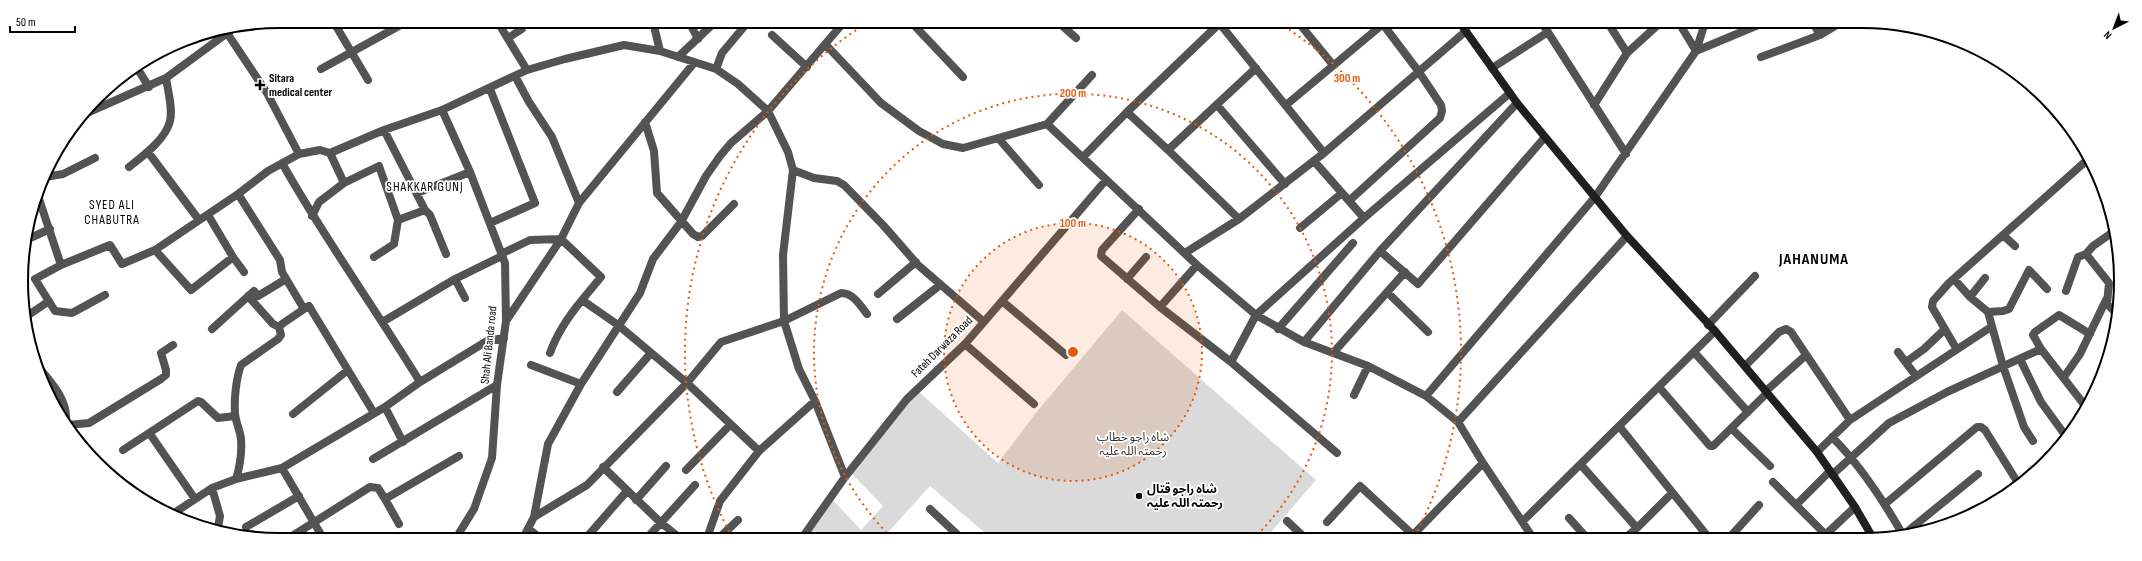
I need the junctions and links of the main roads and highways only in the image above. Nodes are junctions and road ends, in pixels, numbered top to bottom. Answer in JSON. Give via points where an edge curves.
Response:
{"nodes":[{"id":1,"x":1464,"y":28,"type":"edge"},
{"id":2,"x":1870,"y":533,"type":"edge"}],
"edges":[{"from":1,"to":2,"type":"main road","via":[[1517,103],[1627,236],[1715,331],[1817,452]]}]}
